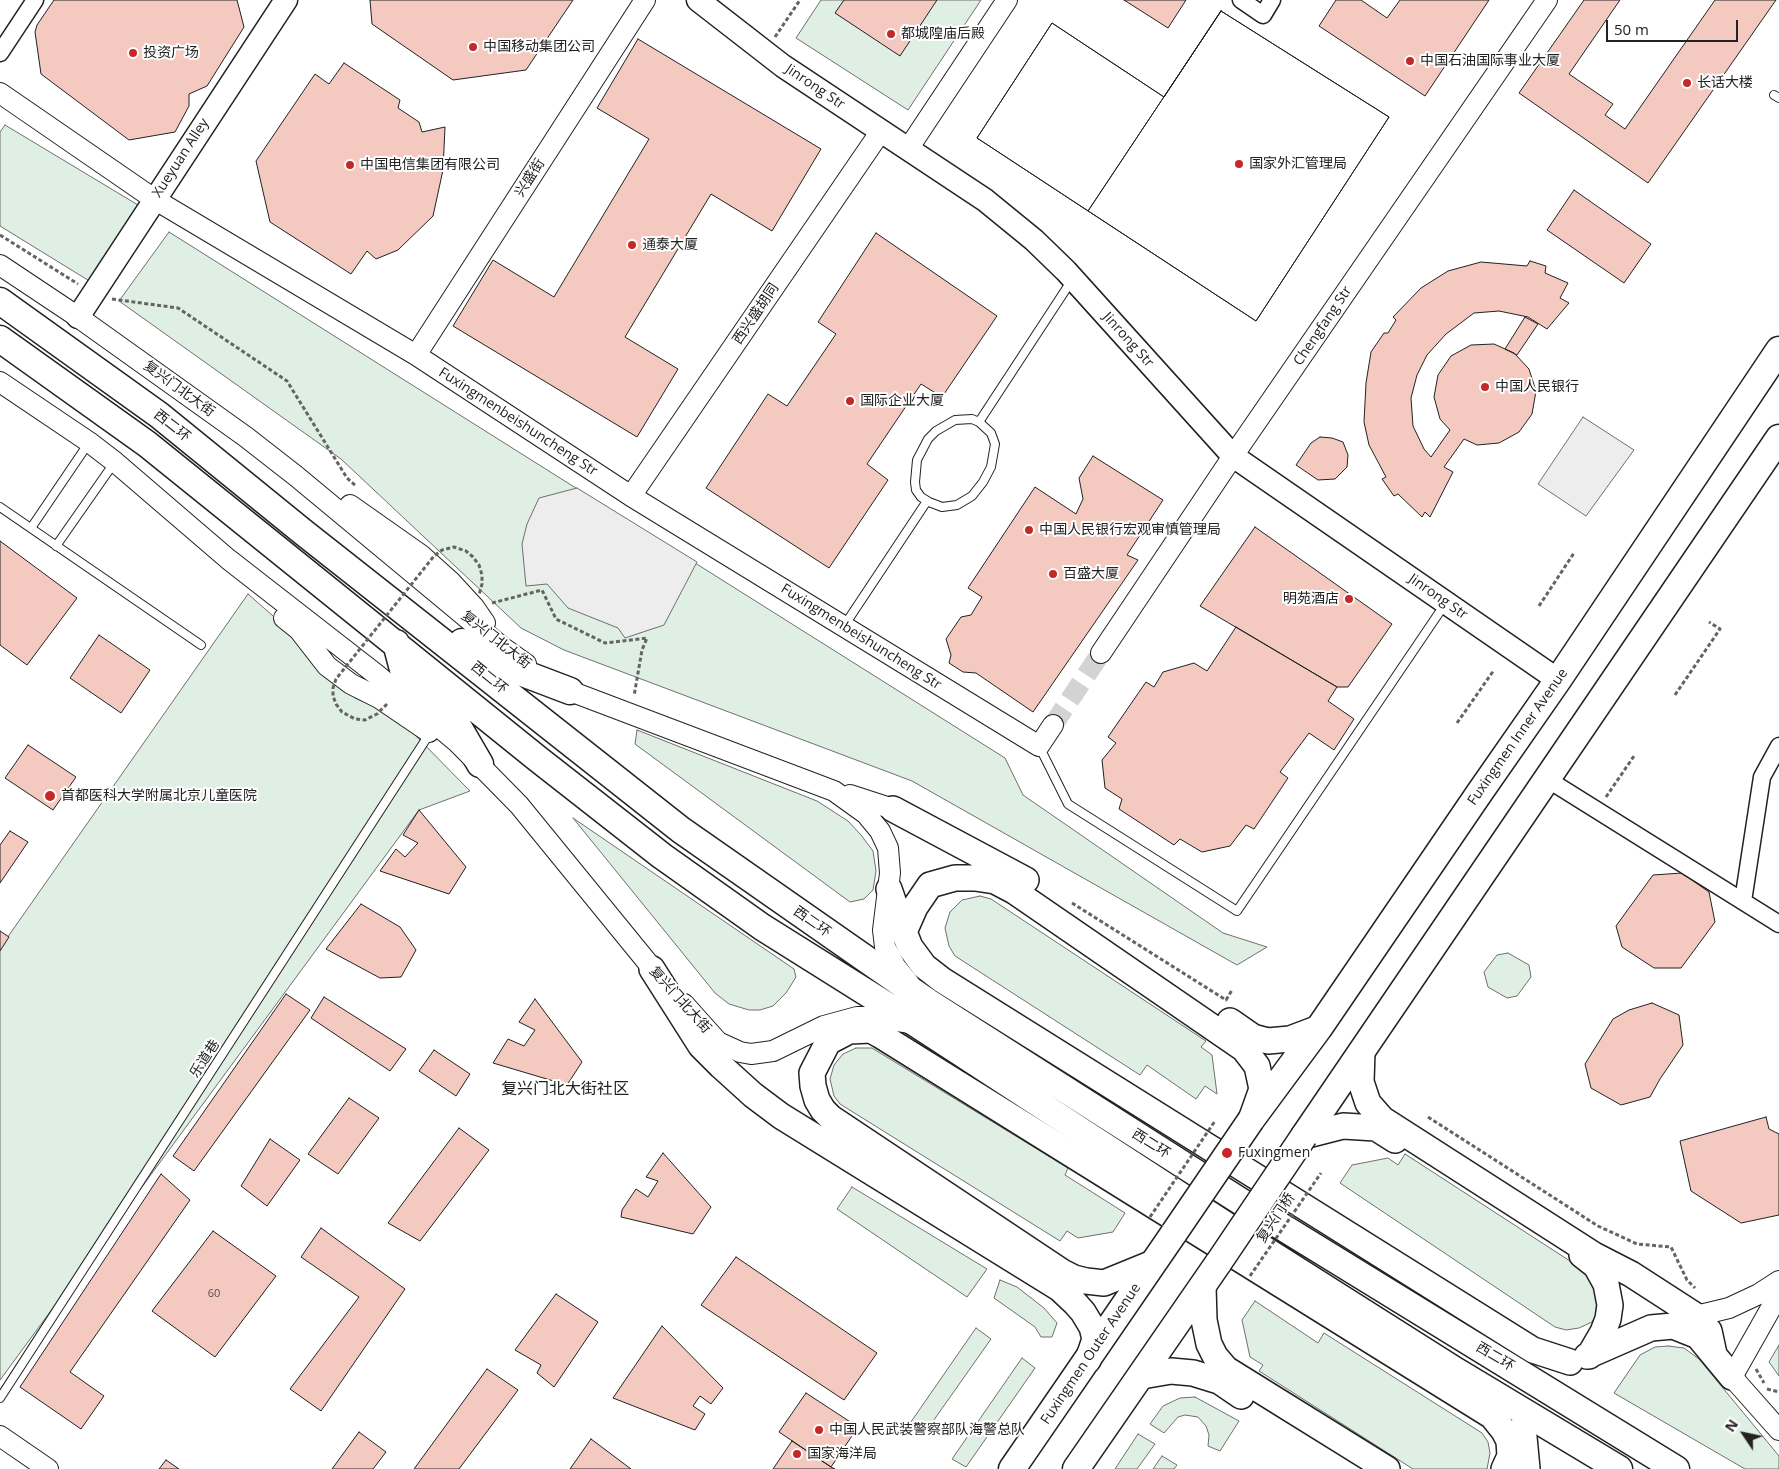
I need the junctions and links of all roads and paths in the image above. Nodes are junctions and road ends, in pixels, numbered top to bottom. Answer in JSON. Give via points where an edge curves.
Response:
{"nodes":[{"id":1,"x":34,"y":0,"type":"edge"},
{"id":2,"x":286,"y":0,"type":"edge"},
{"id":3,"x":645,"y":0,"type":"edge"},
{"id":4,"x":698,"y":0,"type":"edge"},
{"id":5,"x":721,"y":0,"type":"edge"},
{"id":6,"x":800,"y":0,"type":"edge"},
{"id":7,"x":1007,"y":0,"type":"edge"},
{"id":8,"x":1241,"y":0,"type":"edge"},
{"id":9,"x":1272,"y":0,"type":"edge"},
{"id":10,"x":1547,"y":0,"type":"edge"},
{"id":11,"x":773,"y":40,"type":"junction"},
{"id":12,"x":0,"y":53,"type":"edge"},
{"id":13,"x":0,"y":93,"type":"edge"},
{"id":14,"x":881,"y":131,"type":"junction"},
{"id":15,"x":912,"y":143,"type":"junction"},
{"id":16,"x":154,"y":199,"type":"junction"},
{"id":17,"x":0,"y":235,"type":"edge"},
{"id":18,"x":0,"y":265,"type":"edge"},
{"id":19,"x":1073,"y":279,"type":"junction"},
{"id":20,"x":93,"y":294,"type":"junction"},
{"id":21,"x":0,"y":301,"type":"edge"},
{"id":22,"x":78,"y":317,"type":"junction"},
{"id":23,"x":0,"y":339,"type":"edge"},
{"id":24,"x":1779,"y":350,"type":"edge"},
{"id":25,"x":416,"y":355,"type":"junction"},
{"id":26,"x":0,"y":382,"type":"edge"},
{"id":27,"x":979,"y":422,"type":"junction"},
{"id":28,"x":1779,"y":438,"type":"edge"},
{"id":29,"x":89,"y":442,"type":"junction"},
{"id":30,"x":1237,"y":451,"type":"junction"},
{"id":31,"x":115,"y":462,"type":"junction"},
{"id":32,"x":362,"y":491,"type":"dead end"},
{"id":33,"x":631,"y":496,"type":"junction"},
{"id":34,"x":927,"y":501,"type":"junction"},
{"id":35,"x":0,"y":507,"type":"edge"},
{"id":36,"x":31,"y":528,"type":"junction"},
{"id":37,"x":56,"y":546,"type":"junction"},
{"id":38,"x":427,"y":550,"type":"dead end"},
{"id":39,"x":1574,"y":553,"type":"dead end"},
{"id":40,"x":435,"y":556,"type":"dead end"},
{"id":41,"x":228,"y":559,"type":"junction"},
{"id":42,"x":471,"y":589,"type":"dead end"},
{"id":43,"x":478,"y":595,"type":"junction"},
{"id":44,"x":484,"y":600,"type":"dead end"},
{"id":45,"x":1446,"y":602,"type":"junction"},
{"id":46,"x":488,"y":604,"type":"dead end"},
{"id":47,"x":1539,"y":606,"type":"dead end"},
{"id":48,"x":408,"y":614,"type":"junction"},
{"id":49,"x":1709,"y":622,"type":"dead end"},
{"id":50,"x":844,"y":626,"type":"junction"},
{"id":51,"x":396,"y":643,"type":"junction"},
{"id":52,"x":201,"y":645,"type":"dead end"},
{"id":53,"x":1101,"y":653,"type":"tunnel mouth"},
{"id":54,"x":1494,"y":670,"type":"dead end"},
{"id":55,"x":1562,"y":673,"type":"junction"},
{"id":56,"x":570,"y":691,"type":"junction"},
{"id":57,"x":1675,"y":695,"type":"dead end"},
{"id":58,"x":643,"y":700,"type":"dead end"},
{"id":59,"x":387,"y":704,"type":"junction"},
{"id":60,"x":1457,"y":723,"type":"dead end"},
{"id":61,"x":1053,"y":725,"type":"tunnel mouth"},
{"id":62,"x":430,"y":733,"type":"junction"},
{"id":63,"x":1039,"y":746,"type":"junction"},
{"id":64,"x":1779,"y":746,"type":"edge"},
{"id":65,"x":1634,"y":756,"type":"dead end"},
{"id":66,"x":480,"y":764,"type":"junction"},
{"id":67,"x":1547,"y":779,"type":"junction"},
{"id":68,"x":1612,"y":787,"type":"dead end"},
{"id":69,"x":834,"y":791,"type":"junction"},
{"id":70,"x":893,"y":809,"type":"joint"},
{"id":71,"x":889,"y":889,"type":"junction"},
{"id":72,"x":1070,"y":901,"type":"dead end"},
{"id":73,"x":1743,"y":901,"type":"junction"},
{"id":74,"x":1779,"y":924,"type":"edge"},
{"id":75,"x":904,"y":932,"type":"junction"},
{"id":76,"x":652,"y":969,"type":"junction"},
{"id":77,"x":1232,"y":990,"type":"dead end"},
{"id":78,"x":922,"y":1013,"type":"junction"},
{"id":79,"x":821,"y":1028,"type":"junction"},
{"id":80,"x":1319,"y":1028,"type":"junction"},
{"id":81,"x":862,"y":1029,"type":"junction"},
{"id":82,"x":1362,"y":1051,"type":"junction"},
{"id":83,"x":1251,"y":1120,"type":"junction"},
{"id":84,"x":1215,"y":1121,"type":"dead end"},
{"id":85,"x":1304,"y":1136,"type":"junction"},
{"id":86,"x":1321,"y":1173,"type":"dead end"},
{"id":87,"x":1150,"y":1217,"type":"dead end"},
{"id":88,"x":1174,"y":1233,"type":"joint"},
{"id":89,"x":1153,"y":1263,"type":"junction"},
{"id":90,"x":1250,"y":1276,"type":"dead end"},
{"id":91,"x":1779,"y":1281,"type":"edge"},
{"id":92,"x":1203,"y":1286,"type":"junction"},
{"id":93,"x":1779,"y":1294,"type":"edge"},
{"id":94,"x":1696,"y":1316,"type":"junction"},
{"id":95,"x":1714,"y":1354,"type":"junction"},
{"id":96,"x":1580,"y":1359,"type":"junction"},
{"id":97,"x":1088,"y":1360,"type":"junction"},
{"id":98,"x":1514,"y":1369,"type":"junction"},
{"id":99,"x":1456,"y":1371,"type":"junction"},
{"id":100,"x":1142,"y":1376,"type":"junction"},
{"id":101,"x":1732,"y":1377,"type":"junction"},
{"id":102,"x":0,"y":1398,"type":"edge"},
{"id":103,"x":1779,"y":1430,"type":"edge"},
{"id":104,"x":0,"y":1436,"type":"edge"},
{"id":105,"x":48,"y":1469,"type":"edge"},
{"id":106,"x":1012,"y":1469,"type":"edge"},
{"id":107,"x":1076,"y":1469,"type":"edge"},
{"id":108,"x":1354,"y":1469,"type":"edge"},
{"id":109,"x":1387,"y":1469,"type":"edge"},
{"id":110,"x":1504,"y":1469,"type":"edge"},
{"id":111,"x":1527,"y":1469,"type":"edge"},
{"id":112,"x":1618,"y":1469,"type":"edge"},
{"id":113,"x":1676,"y":1469,"type":"edge"}],
"edges":[{"from":1,"to":12,"type":"street"},
{"from":2,"to":16,"type":"main road","name":"Xueyuan Alley"},
{"from":3,"to":25,"type":"street","name":"兴盛街"},
{"from":4,"to":14,"type":"main road","name":"Jinrong Str","via":[[784,66]]},
{"from":5,"to":11,"type":"main road"},
{"from":6,"to":11,"type":"path"},
{"from":7,"to":15,"type":"street"},
{"from":8,"to":9,"type":"street","via":[[1263,15]]},
{"from":10,"to":30,"type":"street","name":"Chengfang Str"},
{"from":11,"to":15,"type":"main road"},
{"from":13,"to":16,"type":"street","name":"Fuxingmenbeishuncheng Str"},
{"from":14,"to":15,"type":"main road","name":"Jinrong Str"},
{"from":14,"to":33,"type":"street","name":"西兴盛胡同"},
{"from":15,"to":19,"type":"main road","name":"Jinrong Str","via":[[1034,240]]},
{"from":15,"to":30,"type":"main road","via":[[995,191],[1081,266]]},
{"from":16,"to":20,"type":"main road","name":"Xueyuan Alley"},
{"from":16,"to":25,"type":"street","name":"Fuxingmenbeishuncheng Str"},
{"from":17,"to":20,"type":"path"},
{"from":18,"to":22,"type":"street","name":"复兴门北大街"},
{"from":19,"to":27,"type":"lane"},
{"from":19,"to":30,"type":"main road","name":"Jinrong Str"},
{"from":20,"to":22,"type":"main road","name":"Xueyuan Alley"},
{"from":20,"to":32,"type":"path","via":[[178,308],[287,381],[347,478]]},
{"from":21,"to":48,"type":"highway","name":"西二环","via":[[159,416]]},
{"from":22,"to":56,"type":"street","name":"复兴门北大街","via":[[246,437],[420,555],[474,607],[502,647]]},
{"from":23,"to":51,"type":"highway","name":"西二环","via":[[147,444]]},
{"from":24,"to":55,"type":"highway","name":"Fuxingmen Inner Avenue"},
{"from":25,"to":33,"type":"street","name":"Fuxingmenbeishuncheng Str"},
{"from":26,"to":29,"type":"street","name":"复兴门北大街"},
{"from":27,"to":34,"type":"lane","via":[[955,420],[928,439],[915,470],[916,490]]},
{"from":27,"to":34,"type":"lane","via":[[991,433],[995,444],[991,467],[983,482],[972,496],[957,505],[942,507]]},
{"from":28,"to":67,"type":"highway"},
{"from":29,"to":31,"type":"street","name":"复兴门北大街"},
{"from":29,"to":36,"type":"lane"},
{"from":30,"to":45,"type":"main road","name":"Jinrong Str"},
{"from":30,"to":53,"type":"street","name":"Chengfang Str"},
{"from":30,"to":55,"type":"main road"},
{"from":31,"to":37,"type":"lane"},
{"from":31,"to":41,"type":"street","name":"复兴门北大街"},
{"from":33,"to":50,"type":"street","name":"Fuxingmenbeishuncheng Str"},
{"from":34,"to":50,"type":"lane"},
{"from":35,"to":36,"type":"lane"},
{"from":36,"to":37,"type":"lane"},
{"from":37,"to":52,"type":"lane"},
{"from":38,"to":40,"type":"path"},
{"from":39,"to":47,"type":"path"},
{"from":41,"to":59,"type":"street","via":[[246,586],[299,630],[327,666]]},
{"from":41,"to":66,"type":"street","name":"复兴门北大街","via":[[436,723]]},
{"from":42,"to":43,"type":"path"},
{"from":43,"to":44,"type":"path"},
{"from":43,"to":59,"type":"path","bridge":true,"via":[[482,575],[473,557],[454,548],[442,550],[434,556],[336,678],[334,696],[342,712],[365,720]]},
{"from":45,"to":55,"type":"main road","name":"Jinrong Str"},
{"from":45,"to":63,"type":"lane","via":[[1237,911],[1068,804]]},
{"from":46,"to":58,"type":"path","via":[[542,590],[556,620],[605,643],[647,638],[634,696]]},
{"from":48,"to":56,"type":"highway","via":[[520,672]]},
{"from":48,"to":78,"type":"highway","name":"西二环","via":[[615,779]]},
{"from":49,"to":57,"type":"path","via":[[1720,629]]},
{"from":50,"to":63,"type":"street","name":"Fuxingmenbeishuncheng Str"},
{"from":51,"to":66,"type":"highway","via":[[405,676],[454,721]]},
{"from":51,"to":78,"type":"highway","name":"西二环","via":[[662,856],[762,927]]},
{"from":54,"to":60,"type":"path"},
{"from":55,"to":80,"type":"highway","name":"Fuxingmen Inner Avenue"},
{"from":56,"to":69,"type":"street","name":"复兴门北大街"},
{"from":59,"to":62,"type":"street"},
{"from":61,"to":63,"type":"street"},
{"from":62,"to":66,"type":"street"},
{"from":62,"to":102,"type":"lane","name":"乐道巷"},
{"from":64,"to":73,"type":"street","via":[[1762,777]]},
{"from":65,"to":68,"type":"path"},
{"from":66,"to":76,"type":"street","name":"复兴门北大街","via":[[519,805]]},
{"from":67,"to":73,"type":"street"},
{"from":67,"to":82,"type":"highway"},
{"from":69,"to":70,"type":"street"},
{"from":69,"to":71,"type":"street","name":"复兴门北大街","via":[[866,814],[880,831],[888,848]]},
{"from":70,"to":80,"type":"main road","via":[[1024,878],[1253,1037],[1268,1041],[1290,1039]]},
{"from":71,"to":75,"type":"main road"},
{"from":71,"to":78,"type":"street","name":"复兴门北大街","via":[[883,930],[885,946]]},
{"from":72,"to":77,"type":"path","via":[[1226,1000]]},
{"from":73,"to":74,"type":"street"},
{"from":75,"to":83,"type":"main road","via":[[930,885],[955,878],[974,878],[995,881],[1014,891],[1244,1049],[1257,1066],[1262,1089]]},
{"from":75,"to":96,"type":"main road","via":[[910,948],[924,966],[942,980],[1533,1350]]},
{"from":76,"to":79,"type":"street","name":"复兴门北大街","via":[[718,1042],[740,1052],[773,1051]]},
{"from":76,"to":97,"type":"main road","via":[[701,1046],[753,1094],[781,1116],[1064,1293],[1083,1312],[1092,1327],[1095,1339]]},
{"from":78,"to":79,"type":"street","name":"复兴门北大街","via":[[857,1017]]},
{"from":78,"to":98,"type":"highway","name":"西二环","via":[[1265,1216]]},
{"from":78,"to":99,"type":"highway","name":"西二环","via":[[1227,1226]]},
{"from":79,"to":81,"type":"main road"},
{"from":80,"to":83,"type":"highway","name":"Fuxingmen Inner Avenue"},
{"from":81,"to":89,"type":"main road","via":[[849,1031],[828,1042],[812,1073],[817,1100],[831,1118],[1074,1278],[1104,1283]]},
{"from":81,"to":110,"type":"main road","via":[[871,1030],[905,1050],[1492,1416],[1509,1441],[1510,1456]]},
{"from":82,"to":85,"type":"highway"},
{"from":82,"to":94,"type":"main road","via":[[1362,1082],[1368,1103],[1382,1119],[1594,1255],[1631,1274]]},
{"from":83,"to":88,"type":"highway","name":"Fuxingmen Inner Avenue","bridge":true},
{"from":84,"to":87,"type":"path","bridge":true},
{"from":85,"to":92,"type":"highway","bridge":true},
{"from":85,"to":96,"type":"main road","via":[[1342,1126],[1376,1128],[1596,1266],[1609,1293],[1608,1319],[1603,1332]]},
{"from":86,"to":90,"type":"path","name":"复兴门桥","bridge":true},
{"from":88,"to":89,"type":"highway","name":"Fuxingmen Outer Avenue"},
{"from":89,"to":97,"type":"highway","name":"Fuxingmen Outer Avenue"},
{"from":91,"to":94,"type":"street","via":[[1729,1308]]},
{"from":92,"to":100,"type":"highway"},
{"from":92,"to":109,"type":"main road","via":[[1204,1320],[1209,1344],[1226,1369]]},
{"from":93,"to":101,"type":"street"},
{"from":94,"to":95,"type":"main road","via":[[1709,1331]]},
{"from":95,"to":96,"type":"main road","via":[[1698,1336],[1673,1326],[1651,1328]]},
{"from":95,"to":101,"type":"main road"},
{"from":96,"to":98,"type":"main road","via":[[1542,1369]]},
{"from":97,"to":106,"type":"highway","name":"Fuxingmen Outer Avenue"},
{"from":98,"to":113,"type":"highway","name":"西二环"},
{"from":99,"to":111,"type":"main road","via":[[1521,1430]]},
{"from":99,"to":112,"type":"highway","name":"西二环"},
{"from":100,"to":107,"type":"highway"},
{"from":100,"to":108,"type":"main road","via":[[1171,1371],[1193,1373],[1219,1382]]},
{"from":101,"to":103,"type":"street"},
{"from":104,"to":105,"type":"street"}]}
